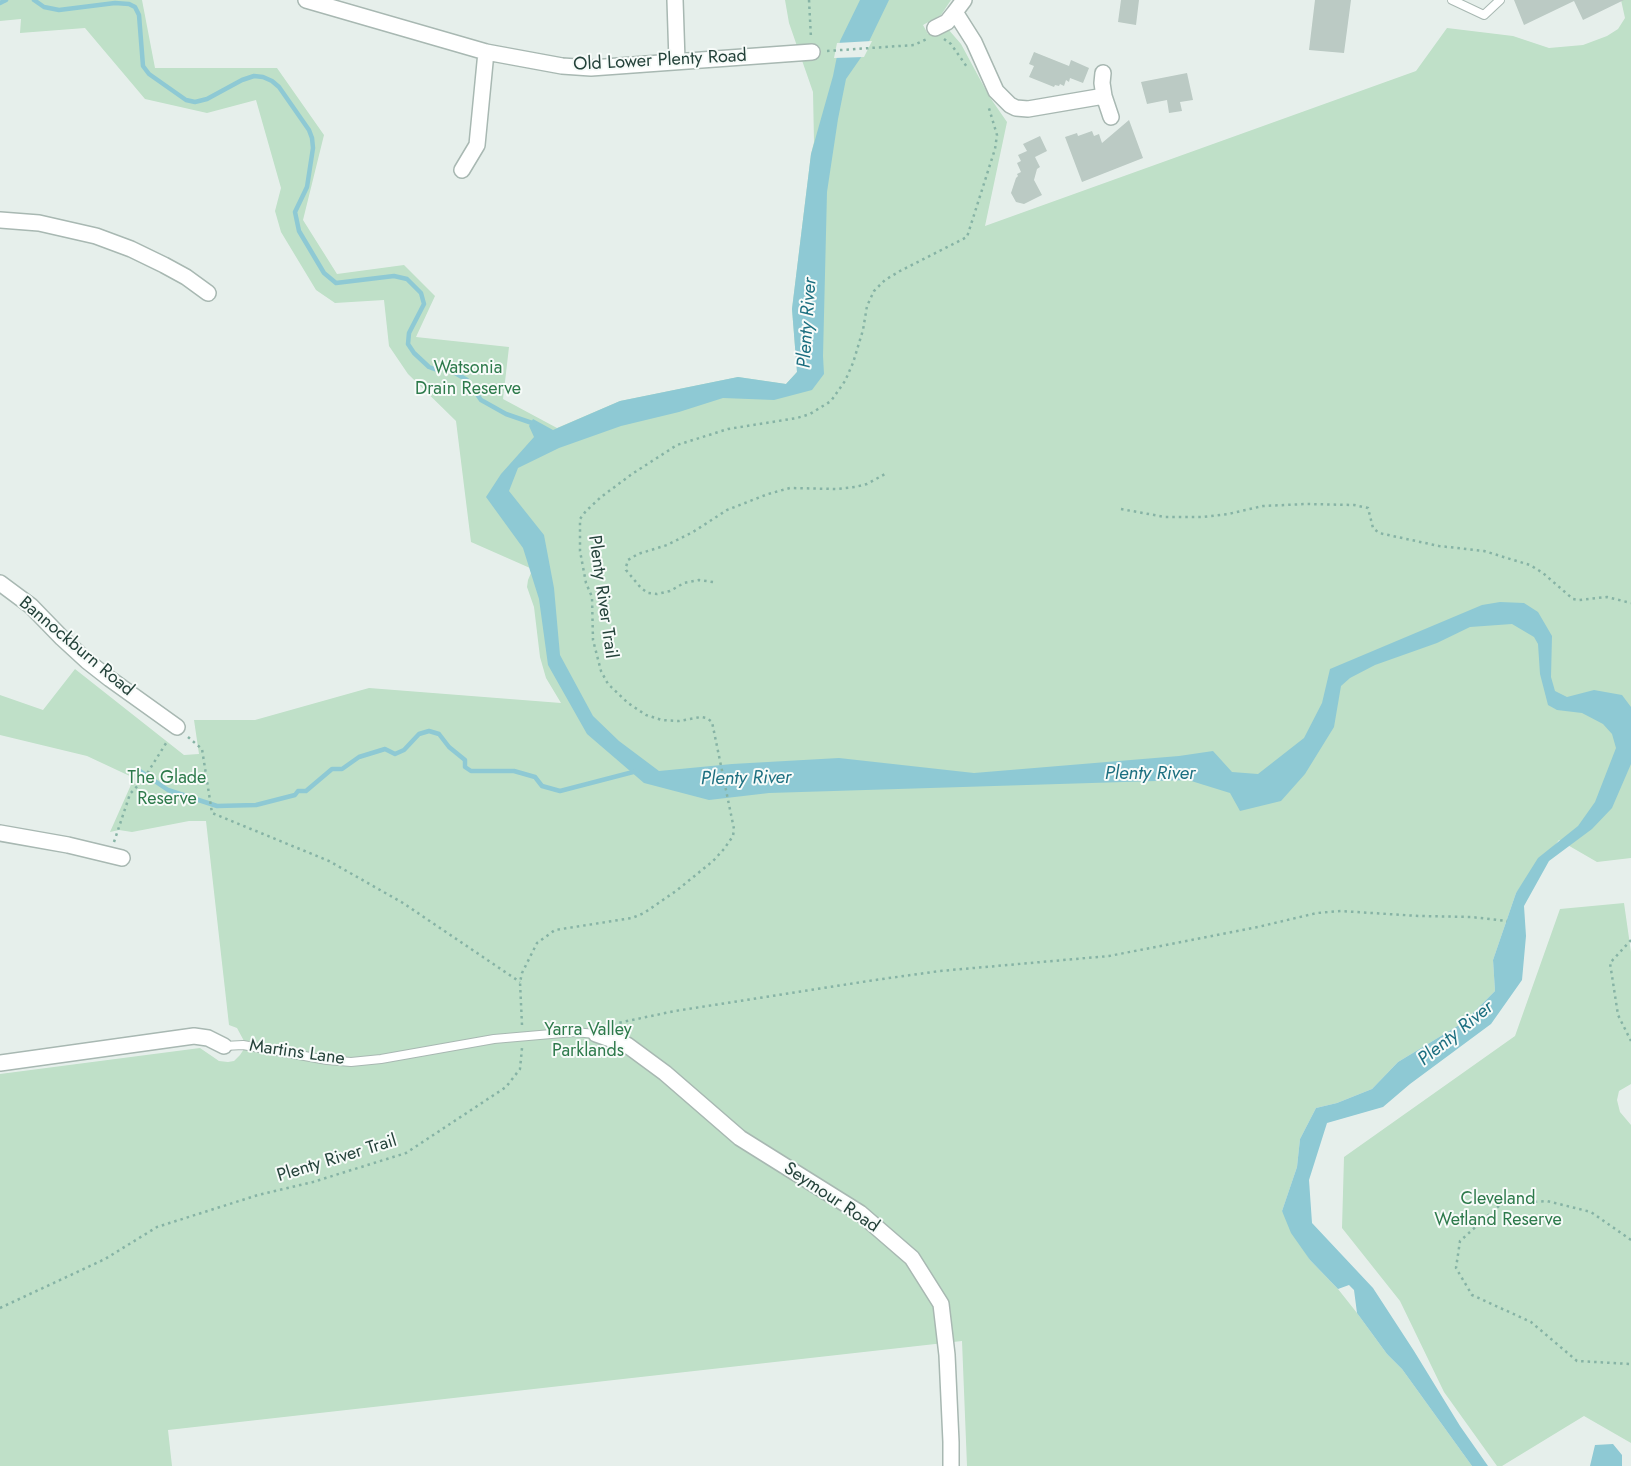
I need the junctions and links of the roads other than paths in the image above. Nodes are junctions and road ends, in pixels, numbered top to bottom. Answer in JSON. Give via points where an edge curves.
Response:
{"nodes":[{"id":1,"x":306,"y":0,"type":"edge"},
{"id":2,"x":675,"y":0,"type":"edge"},
{"id":3,"x":1452,"y":0,"type":"edge"},
{"id":4,"x":1500,"y":0,"type":"edge"},
{"id":5,"x":960,"y":6,"type":"edge"},
{"id":6,"x":935,"y":34,"type":"road end"},
{"id":7,"x":486,"y":52,"type":"junction"},
{"id":8,"x":812,"y":52,"type":"road end"},
{"id":9,"x":677,"y":62,"type":"junction"},
{"id":10,"x":1103,"y":73,"type":"dead end"},
{"id":11,"x":1104,"y":96,"type":"junction"},
{"id":12,"x":1111,"y":117,"type":"dead end"},
{"id":13,"x":462,"y":170,"type":"dead end"},
{"id":14,"x":0,"y":220,"type":"edge"},
{"id":15,"x":208,"y":293,"type":"dead end"},
{"id":16,"x":0,"y":583,"type":"edge"},
{"id":17,"x":177,"y":727,"type":"road end"},
{"id":18,"x":0,"y":833,"type":"edge"},
{"id":19,"x":116,"y":856,"type":"road end"},
{"id":20,"x":596,"y":1034,"type":"joint"},
{"id":21,"x":224,"y":1046,"type":"joint"},
{"id":22,"x":0,"y":1063,"type":"edge"},
{"id":23,"x":950,"y":1466,"type":"edge"}],
"edges":[{"from":1,"to":7,"type":"street","name":"Old Lower Plenty Road"},
{"from":2,"to":9,"type":"street"},
{"from":3,"to":4,"type":"lane","via":[[1484,15]]},
{"from":5,"to":6,"type":"street"},
{"from":5,"to":11,"type":"street","via":[[996,91],[1010,105],[1028,109]]},
{"from":7,"to":9,"type":"street","name":"Old Lower Plenty Road","via":[[592,68]]},
{"from":7,"to":13,"type":"street","via":[[477,145]]},
{"from":8,"to":9,"type":"street","name":"Old Lower Plenty Road"},
{"from":10,"to":11,"type":"street"},
{"from":11,"to":12,"type":"street"},
{"from":14,"to":15,"type":"street","via":[[39,223],[96,236],[164,264]]},
{"from":16,"to":17,"type":"street","name":"Bannockburn Road","via":[[31,606],[110,679]]},
{"from":18,"to":19,"type":"street"},
{"from":20,"to":21,"type":"lane","name":"Martins Lane","via":[[574,1032],[494,1039],[351,1062],[243,1045]]},
{"from":20,"to":23,"type":"street","name":"Seymour Road","via":[[627,1045],[665,1073],[740,1138],[860,1213],[912,1258],[941,1304],[947,1355]]},
{"from":21,"to":22,"type":"street","name":"Martins Lane","via":[[208,1038],[194,1036]]}]}
